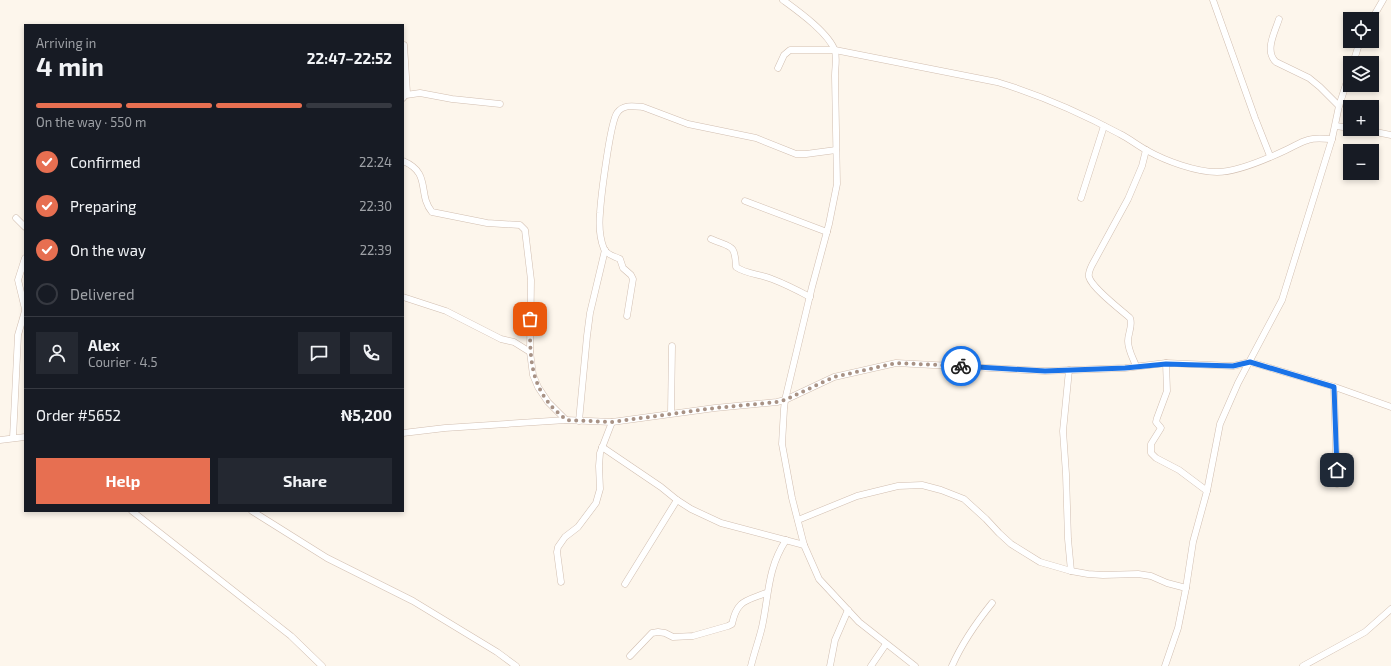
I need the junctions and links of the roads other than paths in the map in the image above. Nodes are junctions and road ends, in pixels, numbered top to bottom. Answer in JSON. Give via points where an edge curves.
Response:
{"nodes":[{"id":1,"x":783,"y":0,"type":"edge"},
{"id":2,"x":1213,"y":0,"type":"edge"},
{"id":3,"x":1383,"y":0,"type":"edge"},
{"id":4,"x":1376,"y":12,"type":"edge"},
{"id":5,"x":1279,"y":19,"type":"dead end"},
{"id":6,"x":404,"y":45,"type":"edge"},
{"id":7,"x":834,"y":50,"type":"junction"},
{"id":8,"x":778,"y":68,"type":"dead end"},
{"id":9,"x":1344,"y":92,"type":"edge"},
{"id":10,"x":404,"y":96,"type":"edge"},
{"id":11,"x":500,"y":104,"type":"dead end"},
{"id":12,"x":1339,"y":106,"type":"junction"},
{"id":13,"x":1104,"y":126,"type":"junction"},
{"id":14,"x":1336,"y":126,"type":"junction"},
{"id":15,"x":1343,"y":127,"type":"edge"},
{"id":16,"x":1379,"y":133,"type":"edge"},
{"id":17,"x":1391,"y":135,"type":"edge"},
{"id":18,"x":1332,"y":140,"type":"junction"},
{"id":19,"x":836,"y":150,"type":"junction"},
{"id":20,"x":1146,"y":150,"type":"junction"},
{"id":21,"x":1270,"y":156,"type":"junction"},
{"id":22,"x":404,"y":161,"type":"edge"},
{"id":23,"x":1081,"y":198,"type":"dead end"},
{"id":24,"x":745,"y":201,"type":"dead end"},
{"id":25,"x":16,"y":218,"type":"dead end"},
{"id":26,"x":24,"y":225,"type":"edge"},
{"id":27,"x":827,"y":232,"type":"junction"},
{"id":28,"x":711,"y":240,"type":"dead end"},
{"id":29,"x":605,"y":250,"type":"junction"},
{"id":30,"x":24,"y":261,"type":"edge"},
{"id":31,"x":404,"y":297,"type":"edge"},
{"id":32,"x":810,"y":297,"type":"junction"},
{"id":33,"x":24,"y":306,"type":"edge"},
{"id":34,"x":24,"y":314,"type":"edge"},
{"id":35,"x":627,"y":316,"type":"dead end"},
{"id":36,"x":672,"y":346,"type":"dead end"},
{"id":37,"x":530,"y":352,"type":"junction"},
{"id":38,"x":1250,"y":362,"type":"junction"},
{"id":39,"x":1166,"y":364,"type":"junction"},
{"id":40,"x":1136,"y":366,"type":"junction"},
{"id":41,"x":1069,"y":370,"type":"junction"},
{"id":42,"x":1334,"y":387,"type":"junction"},
{"id":43,"x":785,"y":400,"type":"junction"},
{"id":44,"x":1391,"y":407,"type":"edge"},
{"id":45,"x":671,"y":413,"type":"junction"},
{"id":46,"x":566,"y":420,"type":"junction"},
{"id":47,"x":579,"y":421,"type":"junction"},
{"id":48,"x":612,"y":422,"type":"junction"},
{"id":49,"x":404,"y":433,"type":"edge"},
{"id":50,"x":24,"y":437,"type":"edge"},
{"id":51,"x":13,"y":438,"type":"junction"},
{"id":52,"x":0,"y":440,"type":"edge"},
{"id":53,"x":602,"y":447,"type":"junction"},
{"id":54,"x":1337,"y":484,"type":"dead end"},
{"id":55,"x":1207,"y":490,"type":"junction"},
{"id":56,"x":677,"y":500,"type":"junction"},
{"id":57,"x":133,"y":512,"type":"edge"},
{"id":58,"x":254,"y":512,"type":"edge"},
{"id":59,"x":798,"y":520,"type":"junction"},
{"id":60,"x":786,"y":540,"type":"junction"},
{"id":61,"x":804,"y":545,"type":"junction"},
{"id":62,"x":1071,"y":571,"type":"junction"},
{"id":63,"x":561,"y":582,"type":"dead end"},
{"id":64,"x":625,"y":584,"type":"dead end"},
{"id":65,"x":1186,"y":588,"type":"junction"},
{"id":66,"x":766,"y":593,"type":"junction"},
{"id":67,"x":992,"y":603,"type":"dead end"},
{"id":68,"x":1391,"y":609,"type":"edge"},
{"id":69,"x":848,"y":610,"type":"junction"},
{"id":70,"x":886,"y":644,"type":"junction"},
{"id":71,"x":630,"y":656,"type":"dead end"},
{"id":72,"x":322,"y":666,"type":"edge"},
{"id":73,"x":516,"y":666,"type":"edge"},
{"id":74,"x":751,"y":666,"type":"edge"},
{"id":75,"x":830,"y":666,"type":"edge"},
{"id":76,"x":871,"y":666,"type":"edge"},
{"id":77,"x":915,"y":666,"type":"edge"},
{"id":78,"x":952,"y":666,"type":"edge"},
{"id":79,"x":1165,"y":666,"type":"edge"},
{"id":80,"x":1303,"y":666,"type":"edge"}],
"edges":[{"from":1,"to":7,"type":"street","via":[[817,27]]},
{"from":2,"to":21,"type":"street"},
{"from":3,"to":4,"type":"street"},
{"from":5,"to":12,"type":"street","via":[[1271,44],[1273,59],[1309,78]]},
{"from":6,"to":10,"type":"street","via":[[407,93]]},
{"from":7,"to":8,"type":"street","via":[[790,50],[784,55]]},
{"from":7,"to":13,"type":"street","via":[[997,82],[1049,100]]},
{"from":7,"to":19,"type":"street"},
{"from":9,"to":12,"type":"street"},
{"from":10,"to":11,"type":"street","via":[[420,93]]},
{"from":12,"to":14,"type":"street"},
{"from":13,"to":20,"type":"street"},
{"from":13,"to":23,"type":"street"},
{"from":14,"to":15,"type":"street"},
{"from":14,"to":18,"type":"street"},
{"from":16,"to":17,"type":"street"},
{"from":18,"to":21,"type":"street","via":[[1308,140]]},
{"from":18,"to":38,"type":"street","via":[[1282,300]]},
{"from":19,"to":27,"type":"street","via":[[837,184]]},
{"from":19,"to":29,"type":"street","via":[[796,154],[756,138],[688,124],[643,107],[623,107],[617,113],[613,125],[602,190],[600,228]]},
{"from":20,"to":21,"type":"street","via":[[1170,162],[1217,172],[1232,170]]},
{"from":20,"to":40,"type":"street","via":[[1128,199],[1092,265],[1089,276],[1101,292],[1130,318],[1132,324],[1128,344]]},
{"from":22,"to":37,"type":"street","via":[[418,172],[427,207],[432,212],[487,223],[520,225],[525,230],[531,280]]},
{"from":24,"to":27,"type":"street"},
{"from":25,"to":26,"type":"street"},
{"from":27,"to":32,"type":"street"},
{"from":28,"to":32,"type":"street","via":[[731,247],[735,252],[736,267],[742,271],[771,278]]},
{"from":29,"to":35,"type":"street","via":[[620,259],[623,268],[633,279]]},
{"from":29,"to":47,"type":"street","via":[[590,313]]},
{"from":30,"to":33,"type":"street","via":[[18,280]]},
{"from":31,"to":37,"type":"street","via":[[446,311]]},
{"from":32,"to":43,"type":"street"},
{"from":34,"to":51,"type":"street","via":[[18,335]]},
{"from":36,"to":45,"type":"street"},
{"from":37,"to":46,"type":"street","via":[[538,387],[548,402]]},
{"from":38,"to":39,"type":"street","via":[[1233,366]]},
{"from":38,"to":42,"type":"street"},
{"from":38,"to":55,"type":"street","via":[[1220,424]]},
{"from":39,"to":40,"type":"street"},
{"from":39,"to":55,"type":"street","via":[[1167,391],[1156,422],[1161,428],[1151,444],[1151,453]]},
{"from":40,"to":41,"type":"street"},
{"from":41,"to":43,"type":"street","via":[[896,363],[834,377]]},
{"from":41,"to":62,"type":"street","via":[[1063,431]]},
{"from":42,"to":44,"type":"street"},
{"from":42,"to":54,"type":"street"},
{"from":43,"to":45,"type":"street"},
{"from":43,"to":59,"type":"street","via":[[782,444]]},
{"from":45,"to":48,"type":"street"},
{"from":46,"to":47,"type":"street"},
{"from":46,"to":49,"type":"street"},
{"from":47,"to":48,"type":"street"},
{"from":48,"to":53,"type":"street"},
{"from":50,"to":51,"type":"street"},
{"from":51,"to":52,"type":"street"},
{"from":53,"to":56,"type":"street","via":[[661,486]]},
{"from":53,"to":63,"type":"street","via":[[599,466],[600,489],[596,503],[578,527],[565,537],[558,547]]},
{"from":55,"to":65,"type":"street","via":[[1193,542]]},
{"from":56,"to":60,"type":"street","via":[[691,510],[721,523]]},
{"from":56,"to":64,"type":"street"},
{"from":57,"to":72,"type":"street","via":[[291,636]]},
{"from":58,"to":73,"type":"street","via":[[327,558],[413,601]]},
{"from":59,"to":61,"type":"street"},
{"from":59,"to":62,"type":"street","via":[[857,496],[898,486],[922,485],[964,499],[1017,549],[1040,562]]},
{"from":60,"to":61,"type":"street"},
{"from":60,"to":66,"type":"street","via":[[773,567]]},
{"from":61,"to":69,"type":"street","via":[[819,579]]},
{"from":62,"to":65,"type":"street","via":[[1103,576],[1138,574]]},
{"from":65,"to":79,"type":"street","via":[[1178,628]]},
{"from":66,"to":71,"type":"street","via":[[742,603],[734,614],[732,624],[728,626],[693,636],[673,637],[665,633],[652,633]]},
{"from":66,"to":74,"type":"street","via":[[762,627]]},
{"from":67,"to":78,"type":"street","via":[[961,646]]},
{"from":68,"to":80,"type":"street","via":[[1365,632]]},
{"from":69,"to":70,"type":"street"},
{"from":69,"to":75,"type":"street","via":[[835,640]]},
{"from":70,"to":76,"type":"street"},
{"from":70,"to":77,"type":"street"}]}
